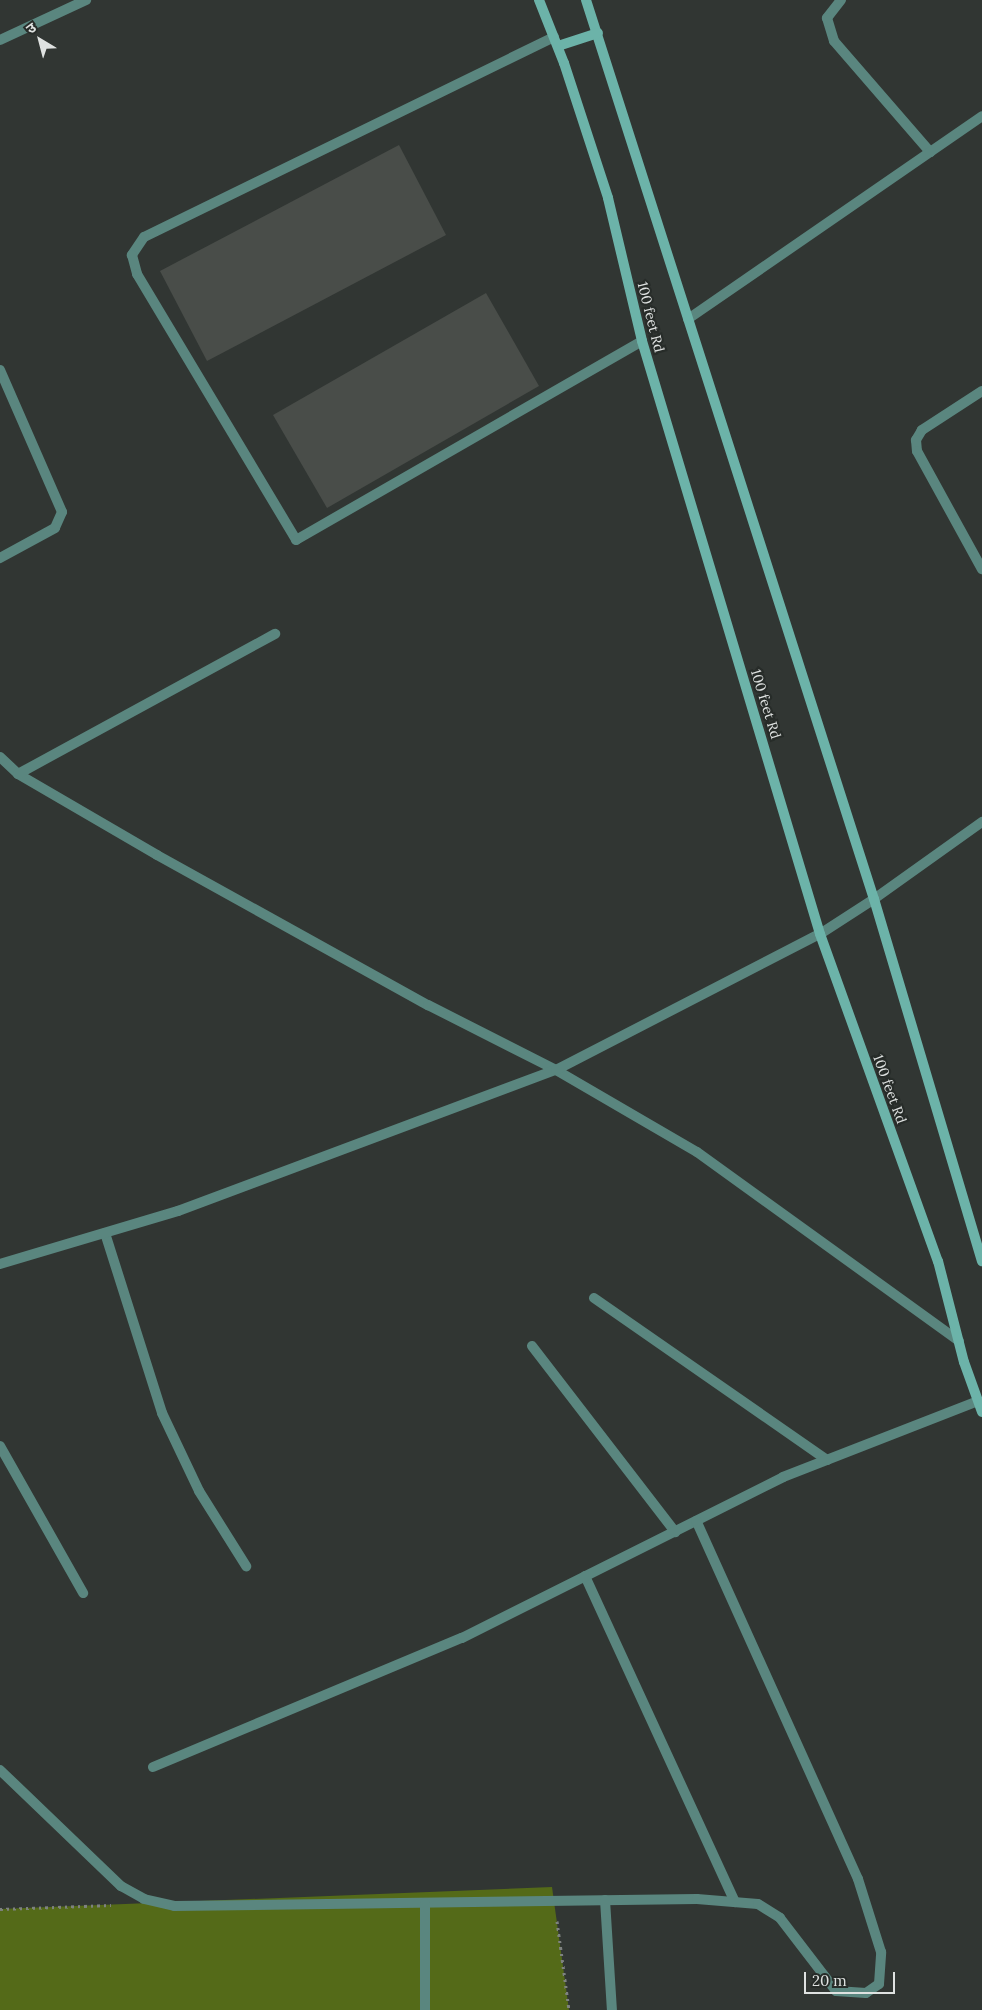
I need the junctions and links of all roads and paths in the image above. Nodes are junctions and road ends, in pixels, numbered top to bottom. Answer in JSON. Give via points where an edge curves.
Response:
{"nodes":[{"id":1,"x":86,"y":0,"type":"edge"},
{"id":2,"x":539,"y":0,"type":"edge"},
{"id":3,"x":586,"y":0,"type":"edge"},
{"id":4,"x":841,"y":0,"type":"edge"},
{"id":5,"x":598,"y":33,"type":"junction"},
{"id":6,"x":0,"y":40,"type":"edge"},
{"id":7,"x":556,"y":42,"type":"junction"},
{"id":8,"x":982,"y":116,"type":"edge"},
{"id":9,"x":930,"y":152,"type":"junction"},
{"id":10,"x":688,"y":319,"type":"junction"},
{"id":11,"x":642,"y":340,"type":"junction"},
{"id":12,"x":0,"y":370,"type":"edge"},
{"id":13,"x":982,"y":391,"type":"edge"},
{"id":14,"x":0,"y":558,"type":"edge"},
{"id":15,"x":982,"y":569,"type":"edge"},
{"id":16,"x":275,"y":634,"type":"dead end"},
{"id":17,"x":0,"y":757,"type":"edge"},
{"id":18,"x":18,"y":774,"type":"junction"},
{"id":19,"x":982,"y":822,"type":"edge"},
{"id":20,"x":874,"y":899,"type":"junction"},
{"id":21,"x":820,"y":934,"type":"junction"},
{"id":22,"x":556,"y":1070,"type":"junction"},
{"id":23,"x":105,"y":1233,"type":"junction"},
{"id":24,"x":982,"y":1261,"type":"edge"},
{"id":25,"x":0,"y":1264,"type":"edge"},
{"id":26,"x":594,"y":1298,"type":"dead end"},
{"id":27,"x":958,"y":1341,"type":"junction"},
{"id":28,"x":532,"y":1346,"type":"dead end"},
{"id":29,"x":978,"y":1401,"type":"junction"},
{"id":30,"x":982,"y":1412,"type":"edge"},
{"id":31,"x":0,"y":1446,"type":"edge"},
{"id":32,"x":827,"y":1460,"type":"junction"},
{"id":33,"x":696,"y":1520,"type":"junction"},
{"id":34,"x":675,"y":1532,"type":"junction"},
{"id":35,"x":246,"y":1566,"type":"dead end"},
{"id":36,"x":585,"y":1576,"type":"junction"},
{"id":37,"x":83,"y":1593,"type":"dead end"},
{"id":38,"x":153,"y":1767,"type":"dead end"},
{"id":39,"x":0,"y":1770,"type":"edge"},
{"id":40,"x":605,"y":1900,"type":"junction"},
{"id":41,"x":735,"y":1902,"type":"junction"},
{"id":42,"x":425,"y":1903,"type":"junction"},
{"id":43,"x":425,"y":2010,"type":"edge"},
{"id":44,"x":612,"y":2010,"type":"edge"}],
"edges":[{"from":1,"to":6,"type":"street"},
{"from":2,"to":7,"type":"main road","name":"100 feet Rd"},
{"from":3,"to":5,"type":"main road"},
{"from":4,"to":9,"type":"street","via":[[827,18],[834,41]]},
{"from":5,"to":7,"type":"main road"},
{"from":5,"to":10,"type":"main road"},
{"from":7,"to":11,"type":"main road","name":"100 feet Rd","via":[[608,198]]},
{"from":7,"to":11,"type":"street","via":[[144,238],[132,255],[137,274],[296,540]]},
{"from":8,"to":9,"type":"street"},
{"from":9,"to":10,"type":"street"},
{"from":10,"to":20,"type":"main road"},
{"from":11,"to":21,"type":"main road","name":"100 feet Rd"},
{"from":12,"to":14,"type":"street","via":[[62,512],[55,528]]},
{"from":13,"to":15,"type":"street","via":[[922,430],[916,440],[917,451]]},
{"from":16,"to":18,"type":"street"},
{"from":17,"to":18,"type":"street"},
{"from":18,"to":22,"type":"street","via":[[411,996]]},
{"from":19,"to":20,"type":"street"},
{"from":20,"to":21,"type":"street"},
{"from":20,"to":24,"type":"main road"},
{"from":21,"to":22,"type":"street"},
{"from":21,"to":27,"type":"main road","name":"100 feet Rd","via":[[938,1261]]},
{"from":22,"to":23,"type":"street","via":[[178,1211]]},
{"from":22,"to":27,"type":"street","via":[[697,1152]]},
{"from":23,"to":25,"type":"street"},
{"from":23,"to":35,"type":"street","via":[[169,1429],[198,1491]]},
{"from":26,"to":32,"type":"street"},
{"from":27,"to":29,"type":"main road","name":"100 feet Rd"},
{"from":28,"to":34,"type":"street"},
{"from":29,"to":30,"type":"main road","name":"100 feet Rd"},
{"from":29,"to":32,"type":"street"},
{"from":31,"to":37,"type":"street"},
{"from":32,"to":33,"type":"street"},
{"from":33,"to":34,"type":"street"},
{"from":33,"to":41,"type":"street","via":[[858,1879],[881,1952],[878,1984],[866,1993],[836,1991],[769,1908]]},
{"from":34,"to":36,"type":"street"},
{"from":36,"to":38,"type":"street","via":[[462,1638]]},
{"from":36,"to":41,"type":"street"},
{"from":39,"to":42,"type":"street","via":[[121,1886],[144,1899],[174,1906]]},
{"from":40,"to":41,"type":"street"},
{"from":40,"to":42,"type":"street"},
{"from":40,"to":44,"type":"street"},
{"from":42,"to":43,"type":"street"}]}
